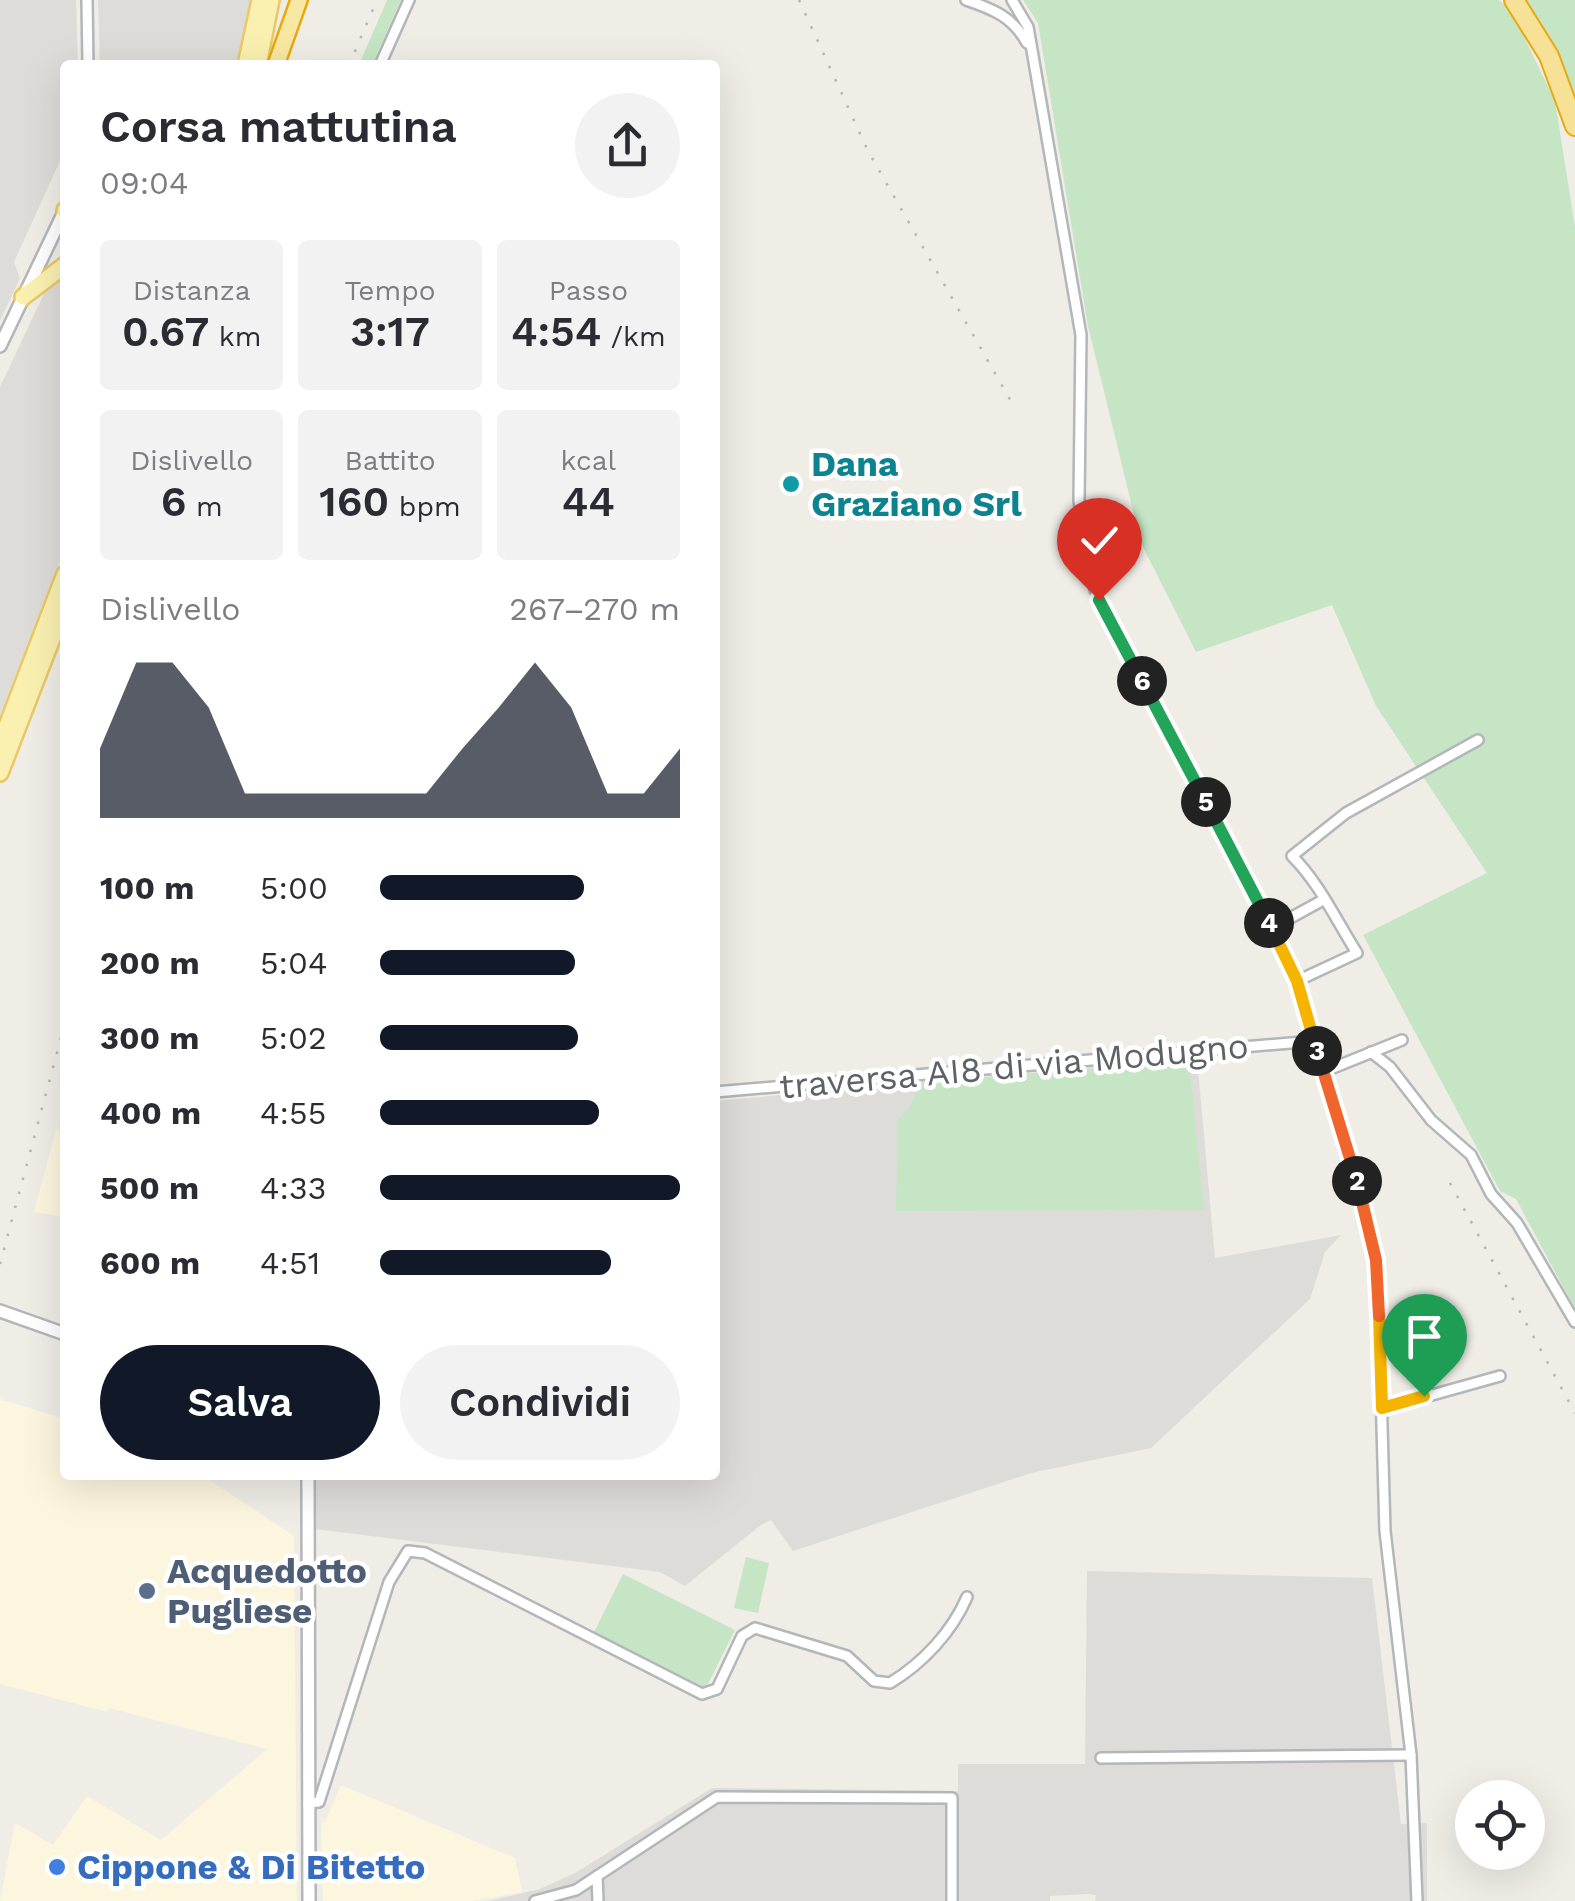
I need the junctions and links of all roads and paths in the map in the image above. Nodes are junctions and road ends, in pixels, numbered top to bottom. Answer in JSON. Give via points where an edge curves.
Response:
{"nodes":[{"id":1,"x":87,"y":0,"type":"edge"},
{"id":2,"x":260,"y":0,"type":"edge"},
{"id":3,"x":271,"y":0,"type":"edge"},
{"id":4,"x":299,"y":0,"type":"edge"},
{"id":5,"x":408,"y":0,"type":"edge"},
{"id":6,"x":966,"y":0,"type":"edge"},
{"id":7,"x":1012,"y":0,"type":"edge"},
{"id":8,"x":1514,"y":0,"type":"edge"},
{"id":9,"x":1031,"y":50,"type":"junction"},
{"id":10,"x":88,"y":60,"type":"edge"},
{"id":11,"x":247,"y":60,"type":"edge"},
{"id":12,"x":259,"y":60,"type":"edge"},
{"id":13,"x":278,"y":60,"type":"edge"},
{"id":14,"x":382,"y":60,"type":"edge"},
{"id":15,"x":1575,"y":126,"type":"edge"},
{"id":16,"x":60,"y":220,"type":"edge"},
{"id":17,"x":60,"y":269,"type":"edge"},
{"id":18,"x":23,"y":297,"type":"junction"},
{"id":19,"x":0,"y":346,"type":"edge"},
{"id":20,"x":60,"y":587,"type":"edge"},
{"id":21,"x":60,"y":619,"type":"edge"},
{"id":22,"x":1478,"y":740,"type":"dead end"},
{"id":23,"x":0,"y":744,"type":"edge"},
{"id":24,"x":0,"y":772,"type":"edge"},
{"id":25,"x":1324,"y":900,"type":"junction"},
{"id":26,"x":1272,"y":928,"type":"junction"},
{"id":27,"x":1297,"y":981,"type":"junction"},
{"id":28,"x":1402,"y":1040,"type":"dead end"},
{"id":29,"x":1314,"y":1041,"type":"junction"},
{"id":30,"x":1371,"y":1052,"type":"junction"},
{"id":31,"x":1323,"y":1072,"type":"junction"},
{"id":32,"x":720,"y":1092,"type":"edge"},
{"id":33,"x":0,"y":1311,"type":"edge"},
{"id":34,"x":1575,"y":1322,"type":"edge"},
{"id":35,"x":60,"y":1332,"type":"edge"},
{"id":36,"x":1500,"y":1376,"type":"dead end"},
{"id":37,"x":1382,"y":1408,"type":"junction"},
{"id":38,"x":299,"y":1480,"type":"edge"},
{"id":39,"x":308,"y":1480,"type":"edge"},
{"id":40,"x":306,"y":1506,"type":"junction"},
{"id":41,"x":967,"y":1597,"type":"dead end"},
{"id":42,"x":1412,"y":1755,"type":"junction"},
{"id":43,"x":1101,"y":1758,"type":"dead end"},
{"id":44,"x":308,"y":1803,"type":"junction"},
{"id":45,"x":597,"y":1876,"type":"junction"},
{"id":46,"x":309,"y":1901,"type":"edge"},
{"id":47,"x":535,"y":1901,"type":"edge"},
{"id":48,"x":598,"y":1901,"type":"edge"},
{"id":49,"x":952,"y":1901,"type":"edge"},
{"id":50,"x":1417,"y":1901,"type":"edge"}],
"edges":[{"from":1,"to":10,"type":"street"},
{"from":2,"to":11,"type":"main road"},
{"from":3,"to":12,"type":"main road"},
{"from":4,"to":13,"type":"highway"},
{"from":5,"to":14,"type":"street"},
{"from":6,"to":9,"type":"street","via":[[1001,13]]},
{"from":7,"to":9,"type":"street","via":[[1028,26]]},
{"from":8,"to":15,"type":"highway","via":[[1549,56]]},
{"from":9,"to":26,"type":"street","via":[[1080,335],[1078,486],[1094,590]]},
{"from":16,"to":18,"type":"street"},
{"from":17,"to":18,"type":"main road"},
{"from":18,"to":19,"type":"street"},
{"from":20,"to":23,"type":"main road"},
{"from":21,"to":24,"type":"main road"},
{"from":22,"to":25,"type":"street","via":[[1346,813],[1292,856]]},
{"from":25,"to":26,"type":"street"},
{"from":25,"to":27,"type":"street","via":[[1357,953]]},
{"from":26,"to":27,"type":"street"},
{"from":27,"to":29,"type":"street"},
{"from":28,"to":30,"type":"street"},
{"from":29,"to":31,"type":"street"},
{"from":29,"to":32,"type":"street","name":"traversa AI8 di via Modugno"},
{"from":30,"to":31,"type":"street"},
{"from":30,"to":34,"type":"street","via":[[1467,1151]]},
{"from":31,"to":37,"type":"street","via":[[1376,1260]]},
{"from":33,"to":35,"type":"street"},
{"from":36,"to":37,"type":"street"},
{"from":37,"to":42,"type":"street","via":[[1385,1530]]},
{"from":38,"to":40,"type":"street"},
{"from":39,"to":40,"type":"street"},
{"from":40,"to":44,"type":"street"},
{"from":41,"to":44,"type":"street","via":[[936,1645],[890,1683],[874,1681],[847,1656],[755,1628],[742,1636],[716,1689],[702,1694],[426,1553],[408,1550],[389,1582],[319,1802]]},
{"from":42,"to":43,"type":"street"},
{"from":42,"to":50,"type":"street"},
{"from":44,"to":46,"type":"street"},
{"from":45,"to":47,"type":"street","via":[[576,1890]]},
{"from":45,"to":48,"type":"street"},
{"from":45,"to":49,"type":"street","via":[[717,1797],[952,1798]]}]}
